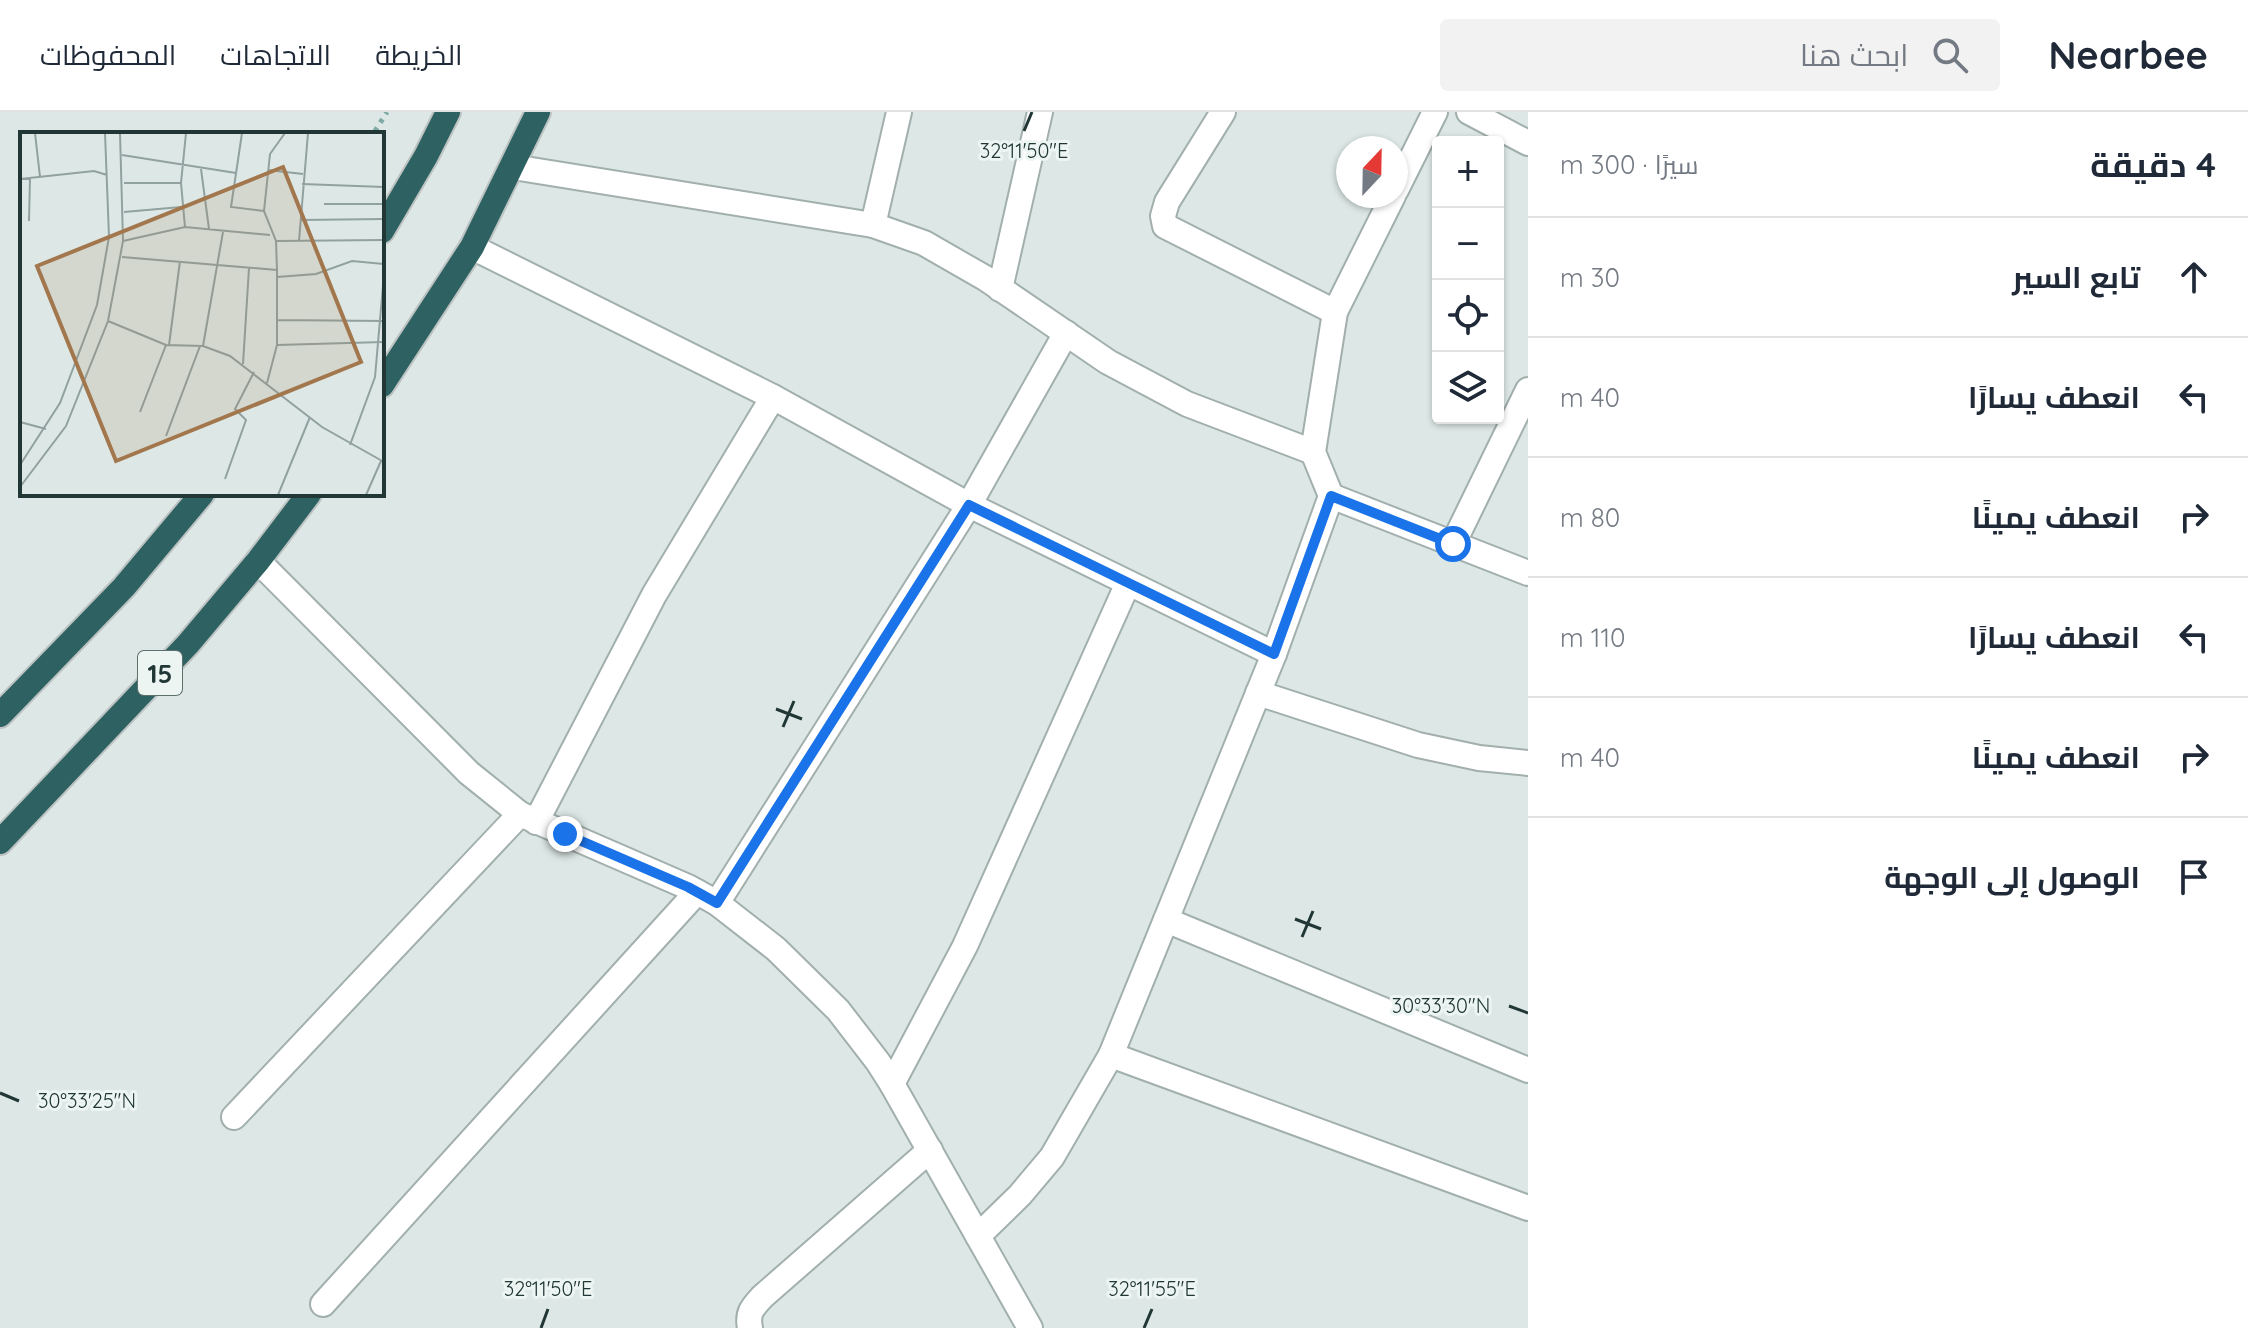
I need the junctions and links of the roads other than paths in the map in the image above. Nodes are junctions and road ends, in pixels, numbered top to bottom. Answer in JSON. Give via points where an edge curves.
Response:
{"nodes":[{"id":1,"x":448,"y":112,"type":"edge"},
{"id":2,"x":538,"y":112,"type":"edge"},
{"id":3,"x":899,"y":112,"type":"edge"},
{"id":4,"x":1040,"y":112,"type":"edge"},
{"id":5,"x":1223,"y":112,"type":"edge"},
{"id":6,"x":1435,"y":112,"type":"edge"},
{"id":7,"x":1469,"y":112,"type":"edge"},
{"id":8,"x":1528,"y":143,"type":"edge"},
{"id":9,"x":1408,"y":166,"type":"edge"},
{"id":10,"x":513,"y":167,"type":"junction"},
{"id":11,"x":1387,"y":208,"type":"edge"},
{"id":12,"x":873,"y":225,"type":"junction"},
{"id":13,"x":384,"y":228,"type":"edge"},
{"id":14,"x":472,"y":247,"type":"junction"},
{"id":15,"x":1000,"y":289,"type":"junction"},
{"id":16,"x":1335,"y":312,"type":"junction"},
{"id":17,"x":1066,"y":333,"type":"junction"},
{"id":18,"x":384,"y":382,"type":"edge"},
{"id":19,"x":1528,"y":390,"type":"edge"},
{"id":20,"x":773,"y":397,"type":"junction"},
{"id":21,"x":1517,"y":439,"type":"edge"},
{"id":22,"x":1313,"y":452,"type":"junction"},
{"id":23,"x":200,"y":496,"type":"edge"},
{"id":24,"x":307,"y":496,"type":"edge"},
{"id":25,"x":1331,"y":496,"type":"junction"},
{"id":26,"x":969,"y":505,"type":"junction"},
{"id":27,"x":1453,"y":544,"type":"junction"},
{"id":28,"x":258,"y":561,"type":"junction"},
{"id":29,"x":1528,"y":573,"type":"edge"},
{"id":30,"x":1128,"y":583,"type":"junction"},
{"id":31,"x":1274,"y":654,"type":"junction"},
{"id":32,"x":1258,"y":693,"type":"junction"},
{"id":33,"x":0,"y":715,"type":"edge"},
{"id":34,"x":1528,"y":763,"type":"edge"},
{"id":35,"x":528,"y":818,"type":"junction"},
{"id":36,"x":0,"y":842,"type":"edge"},
{"id":37,"x":707,"y":897,"type":"junction"},
{"id":38,"x":1166,"y":920,"type":"junction"},
{"id":39,"x":1111,"y":1055,"type":"junction"},
{"id":40,"x":1528,"y":1070,"type":"edge"},
{"id":41,"x":892,"y":1084,"type":"junction"},
{"id":42,"x":234,"y":1117,"type":"dead end"},
{"id":43,"x":930,"y":1150,"type":"junction"},
{"id":44,"x":1528,"y":1208,"type":"edge"},
{"id":45,"x":978,"y":1236,"type":"junction"},
{"id":46,"x":323,"y":1304,"type":"dead end"},
{"id":47,"x":750,"y":1328,"type":"edge"},
{"id":48,"x":1030,"y":1328,"type":"edge"}],
"edges":[{"from":1,"to":13,"type":"highway"},
{"from":2,"to":10,"type":"highway"},
{"from":3,"to":12,"type":"street"},
{"from":4,"to":15,"type":"street"},
{"from":5,"to":16,"type":"street","via":[[1167,202],[1165,226]]},
{"from":6,"to":9,"type":"street"},
{"from":7,"to":8,"type":"street"},
{"from":10,"to":12,"type":"street"},
{"from":10,"to":14,"type":"highway"},
{"from":11,"to":16,"type":"street"},
{"from":12,"to":15,"type":"street","via":[[924,243]]},
{"from":14,"to":18,"type":"highway"},
{"from":14,"to":20,"type":"street"},
{"from":15,"to":17,"type":"street"},
{"from":16,"to":22,"type":"street"},
{"from":17,"to":22,"type":"street","via":[[1187,404]]},
{"from":17,"to":26,"type":"street"},
{"from":19,"to":21,"type":"street"},
{"from":20,"to":26,"type":"street"},
{"from":20,"to":35,"type":"street"},
{"from":21,"to":27,"type":"street"},
{"from":22,"to":25,"type":"street"},
{"from":23,"to":33,"type":"highway","via":[[124,587]]},
{"from":24,"to":28,"type":"highway","number":"15"},
{"from":25,"to":27,"type":"street"},
{"from":25,"to":31,"type":"street"},
{"from":26,"to":30,"type":"street"},
{"from":26,"to":37,"type":"street"},
{"from":27,"to":29,"type":"street"},
{"from":28,"to":35,"type":"street","via":[[469,773]]},
{"from":28,"to":36,"type":"highway","number":"15","via":[[188,644]]},
{"from":30,"to":31,"type":"street"},
{"from":30,"to":41,"type":"street","via":[[965,946]]},
{"from":31,"to":32,"type":"street"},
{"from":32,"to":34,"type":"street","via":[[1418,745]]},
{"from":32,"to":38,"type":"street"},
{"from":35,"to":37,"type":"street"},
{"from":35,"to":42,"type":"street"},
{"from":37,"to":41,"type":"street","via":[[776,949],[838,1010]]},
{"from":37,"to":46,"type":"street"},
{"from":38,"to":39,"type":"street"},
{"from":38,"to":40,"type":"street"},
{"from":39,"to":44,"type":"street"},
{"from":39,"to":45,"type":"street","via":[[1052,1157]]},
{"from":41,"to":43,"type":"street"},
{"from":43,"to":45,"type":"street"},
{"from":43,"to":47,"type":"street","via":[[762,1297],[751,1308]]},
{"from":45,"to":48,"type":"street"}]}
